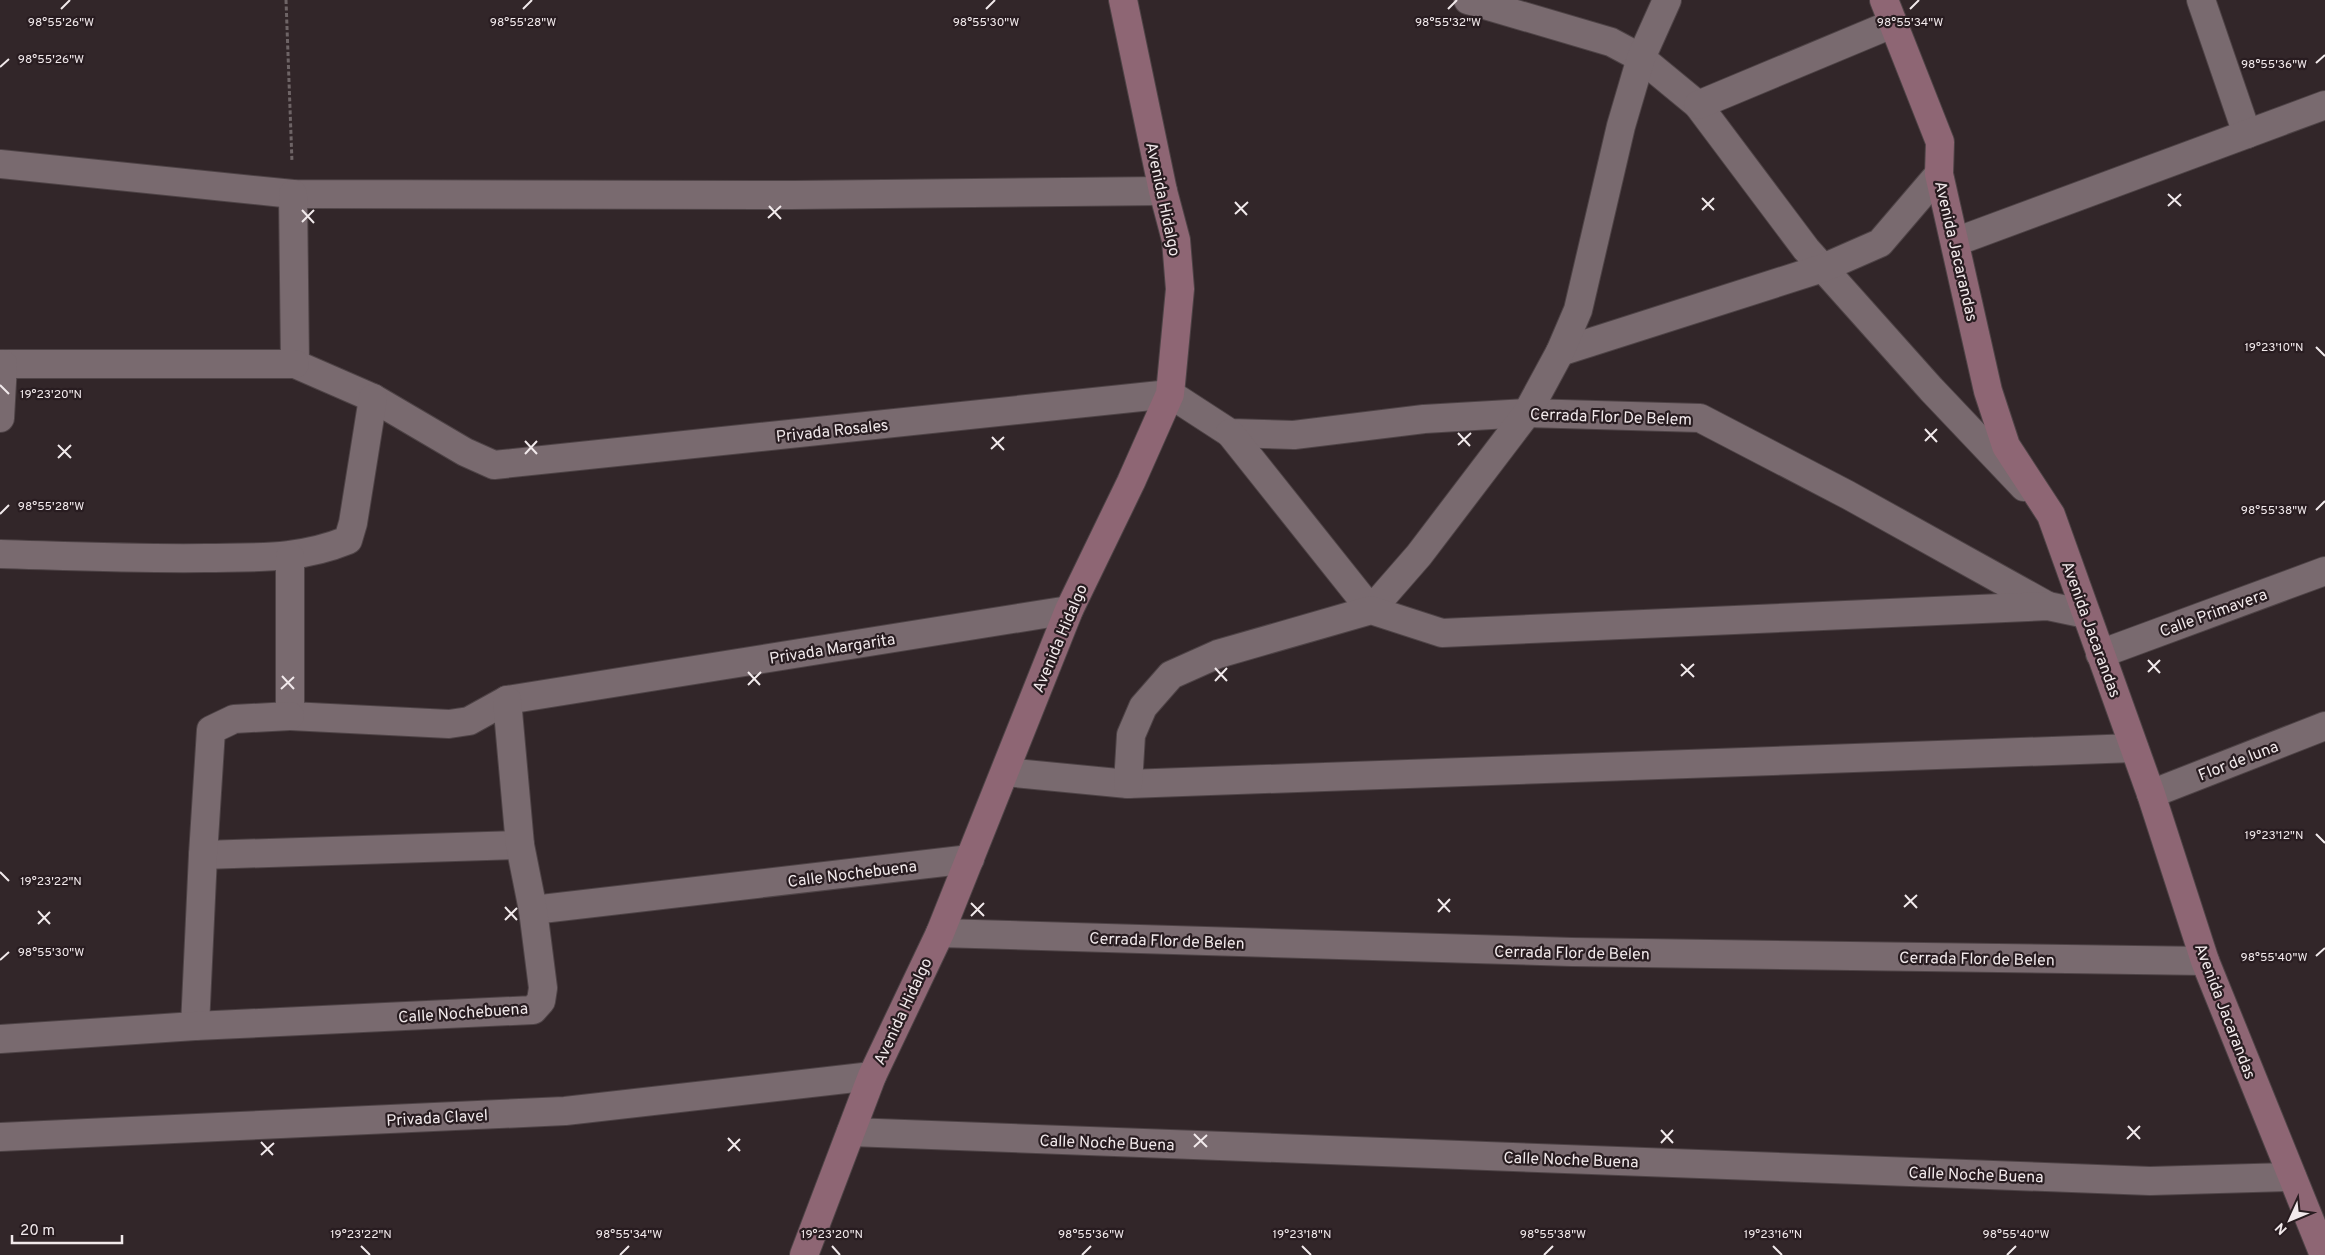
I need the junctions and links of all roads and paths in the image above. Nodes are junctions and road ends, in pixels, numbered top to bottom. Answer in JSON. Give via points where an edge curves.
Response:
{"nodes":[{"id":1,"x":286,"y":0,"type":"edge"},
{"id":2,"x":1123,"y":0,"type":"edge"},
{"id":3,"x":1468,"y":0,"type":"edge"},
{"id":4,"x":1667,"y":0,"type":"edge"},
{"id":5,"x":2201,"y":0,"type":"edge"},
{"id":6,"x":1888,"y":12,"type":"edge"},
{"id":7,"x":1641,"y":58,"type":"junction"},
{"id":8,"x":1698,"y":105,"type":"junction"},
{"id":9,"x":2325,"y":105,"type":"edge"},
{"id":10,"x":2247,"y":134,"type":"junction"},
{"id":11,"x":0,"y":164,"type":"edge"},
{"id":12,"x":1940,"y":174,"type":"junction"},
{"id":13,"x":1162,"y":191,"type":"junction"},
{"id":14,"x":294,"y":194,"type":"junction"},
{"id":15,"x":1954,"y":242,"type":"junction"},
{"id":16,"x":1823,"y":268,"type":"junction"},
{"id":17,"x":1560,"y":352,"type":"junction"},
{"id":18,"x":2,"y":364,"type":"edge"},
{"id":19,"x":295,"y":364,"type":"junction"},
{"id":20,"x":1170,"y":394,"type":"junction"},
{"id":21,"x":373,"y":398,"type":"junction"},
{"id":22,"x":1527,"y":413,"type":"junction"},
{"id":23,"x":0,"y":418,"type":"edge"},
{"id":24,"x":1230,"y":433,"type":"junction"},
{"id":25,"x":2051,"y":515,"type":"junction"},
{"id":26,"x":0,"y":554,"type":"edge"},
{"id":27,"x":290,"y":557,"type":"junction"},
{"id":28,"x":2325,"y":571,"type":"edge"},
{"id":29,"x":2048,"y":606,"type":"junction"},
{"id":30,"x":1069,"y":610,"type":"junction"},
{"id":31,"x":1371,"y":610,"type":"junction"},
{"id":32,"x":2086,"y":614,"type":"junction"},
{"id":33,"x":2100,"y":654,"type":"junction"},
{"id":34,"x":507,"y":700,"type":"junction"},
{"id":35,"x":290,"y":716,"type":"junction"},
{"id":36,"x":2325,"y":726,"type":"edge"},
{"id":37,"x":2134,"y":748,"type":"junction"},
{"id":38,"x":1004,"y":772,"type":"junction"},
{"id":39,"x":1128,"y":784,"type":"junction"},
{"id":40,"x":2151,"y":794,"type":"junction"},
{"id":41,"x":520,"y":845,"type":"junction"},
{"id":42,"x":203,"y":855,"type":"junction"},
{"id":43,"x":970,"y":859,"type":"junction"},
{"id":44,"x":532,"y":910,"type":"junction"},
{"id":45,"x":940,"y":933,"type":"junction"},
{"id":46,"x":2205,"y":961,"type":"junction"},
{"id":47,"x":195,"y":1026,"type":"junction"},
{"id":48,"x":0,"y":1040,"type":"edge"},
{"id":49,"x":872,"y":1076,"type":"junction"},
{"id":50,"x":851,"y":1132,"type":"junction"},
{"id":51,"x":0,"y":1136,"type":"edge"},
{"id":52,"x":2292,"y":1177,"type":"junction"},
{"id":53,"x":804,"y":1255,"type":"edge"},
{"id":54,"x":2324,"y":1255,"type":"edge"}],
"edges":[{"from":1,"to":14,"type":"path"},
{"from":2,"to":13,"type":"main road","name":"Avenida Hidalgo"},
{"from":3,"to":7,"type":"street","via":[[1611,42]]},
{"from":4,"to":7,"type":"street"},
{"from":5,"to":10,"type":"street"},
{"from":6,"to":8,"type":"street"},
{"from":6,"to":12,"type":"main road","name":"Avenida Jacarandas","via":[[1940,142]]},
{"from":7,"to":8,"type":"street"},
{"from":7,"to":17,"type":"street","via":[[1621,126],[1578,310]]},
{"from":8,"to":16,"type":"street"},
{"from":9,"to":10,"type":"street"},
{"from":10,"to":15,"type":"street"},
{"from":11,"to":14,"type":"street"},
{"from":12,"to":15,"type":"main road","name":"Avenida Jacarandas"},
{"from":12,"to":16,"type":"street","via":[[1880,243]]},
{"from":13,"to":14,"type":"street","via":[[793,195]]},
{"from":13,"to":20,"type":"main road","name":"Avenida Hidalgo","via":[[1176,240],[1180,289]]},
{"from":14,"to":19,"type":"street"},
{"from":15,"to":25,"type":"main road","name":"Avenida Jacarandas","via":[[1988,390],[2006,446]]},
{"from":16,"to":17,"type":"street"},
{"from":16,"to":25,"type":"street","via":[[1931,389]]},
{"from":17,"to":22,"type":"street"},
{"from":18,"to":19,"type":"street"},
{"from":18,"to":23,"type":"street"},
{"from":19,"to":21,"type":"street"},
{"from":20,"to":21,"type":"street","name":"Privada Rosales","via":[[494,465],[465,452]]},
{"from":20,"to":24,"type":"street"},
{"from":20,"to":30,"type":"main road","name":"Avenida Hidalgo"},
{"from":21,"to":27,"type":"street","via":[[348,540]]},
{"from":22,"to":24,"type":"street","name":"Cerrada Flor De Belem","via":[[1424,419],[1294,435]]},
{"from":22,"to":29,"type":"street","name":"Cerrada Flor De Belem","via":[[1700,418],[1848,494]]},
{"from":22,"to":31,"type":"street","via":[[1419,555]]},
{"from":24,"to":31,"type":"street"},
{"from":25,"to":32,"type":"main road","name":"Avenida Jacarandas"},
{"from":26,"to":27,"type":"street"},
{"from":27,"to":35,"type":"street"},
{"from":28,"to":33,"type":"street","name":"Calle Primavera"},
{"from":29,"to":31,"type":"street","via":[[1442,633]]},
{"from":29,"to":32,"type":"street"},
{"from":30,"to":34,"type":"street","name":"Privada Margarita"},
{"from":30,"to":38,"type":"main road","name":"Avenida Hidalgo"},
{"from":31,"to":39,"type":"street","via":[[1218,654],[1171,675],[1143,707],[1131,735]]},
{"from":32,"to":33,"type":"main road","name":"Avenida Jacarandas"},
{"from":33,"to":37,"type":"main road","name":"Avenida Jacarandas"},
{"from":34,"to":35,"type":"street","name":"Privada Margarita","via":[[469,721],[449,724]]},
{"from":34,"to":41,"type":"street"},
{"from":35,"to":42,"type":"street","name":"Privada Margarita","via":[[234,719],[211,730]]},
{"from":36,"to":40,"type":"street","name":"Flor de luna"},
{"from":37,"to":39,"type":"street"},
{"from":37,"to":40,"type":"main road","name":"Avenida Jacarandas"},
{"from":38,"to":39,"type":"street"},
{"from":38,"to":43,"type":"main road","name":"Avenida Hidalgo"},
{"from":40,"to":46,"type":"main road","name":"Avenida Jacarandas"},
{"from":41,"to":42,"type":"street"},
{"from":41,"to":44,"type":"street"},
{"from":42,"to":47,"type":"street"},
{"from":43,"to":44,"type":"street","name":"Calle Nochebuena"},
{"from":43,"to":45,"type":"main road","name":"Avenida Hidalgo"},
{"from":44,"to":47,"type":"street","name":"Calle Nochebuena","via":[[542,988],[541,1001],[533,1010]]},
{"from":45,"to":46,"type":"street","name":"Cerrada Flor de Belen","via":[[1572,952]]},
{"from":45,"to":49,"type":"main road","name":"Avenida Hidalgo"},
{"from":46,"to":52,"type":"main road","name":"Avenida Jacarandas"},
{"from":47,"to":48,"type":"street","name":"Calle Nochebuena"},
{"from":49,"to":50,"type":"main road","name":"Avenida Hidalgo"},
{"from":49,"to":51,"type":"street","name":"Privada Clavel","via":[[565,1111]]},
{"from":50,"to":52,"type":"street","name":"Calle Noche Buena","via":[[2150,1180]]},
{"from":50,"to":53,"type":"main road","name":"Avenida Hidalgo"},
{"from":52,"to":54,"type":"main road","name":"Avenida Jacarandas"}]}
